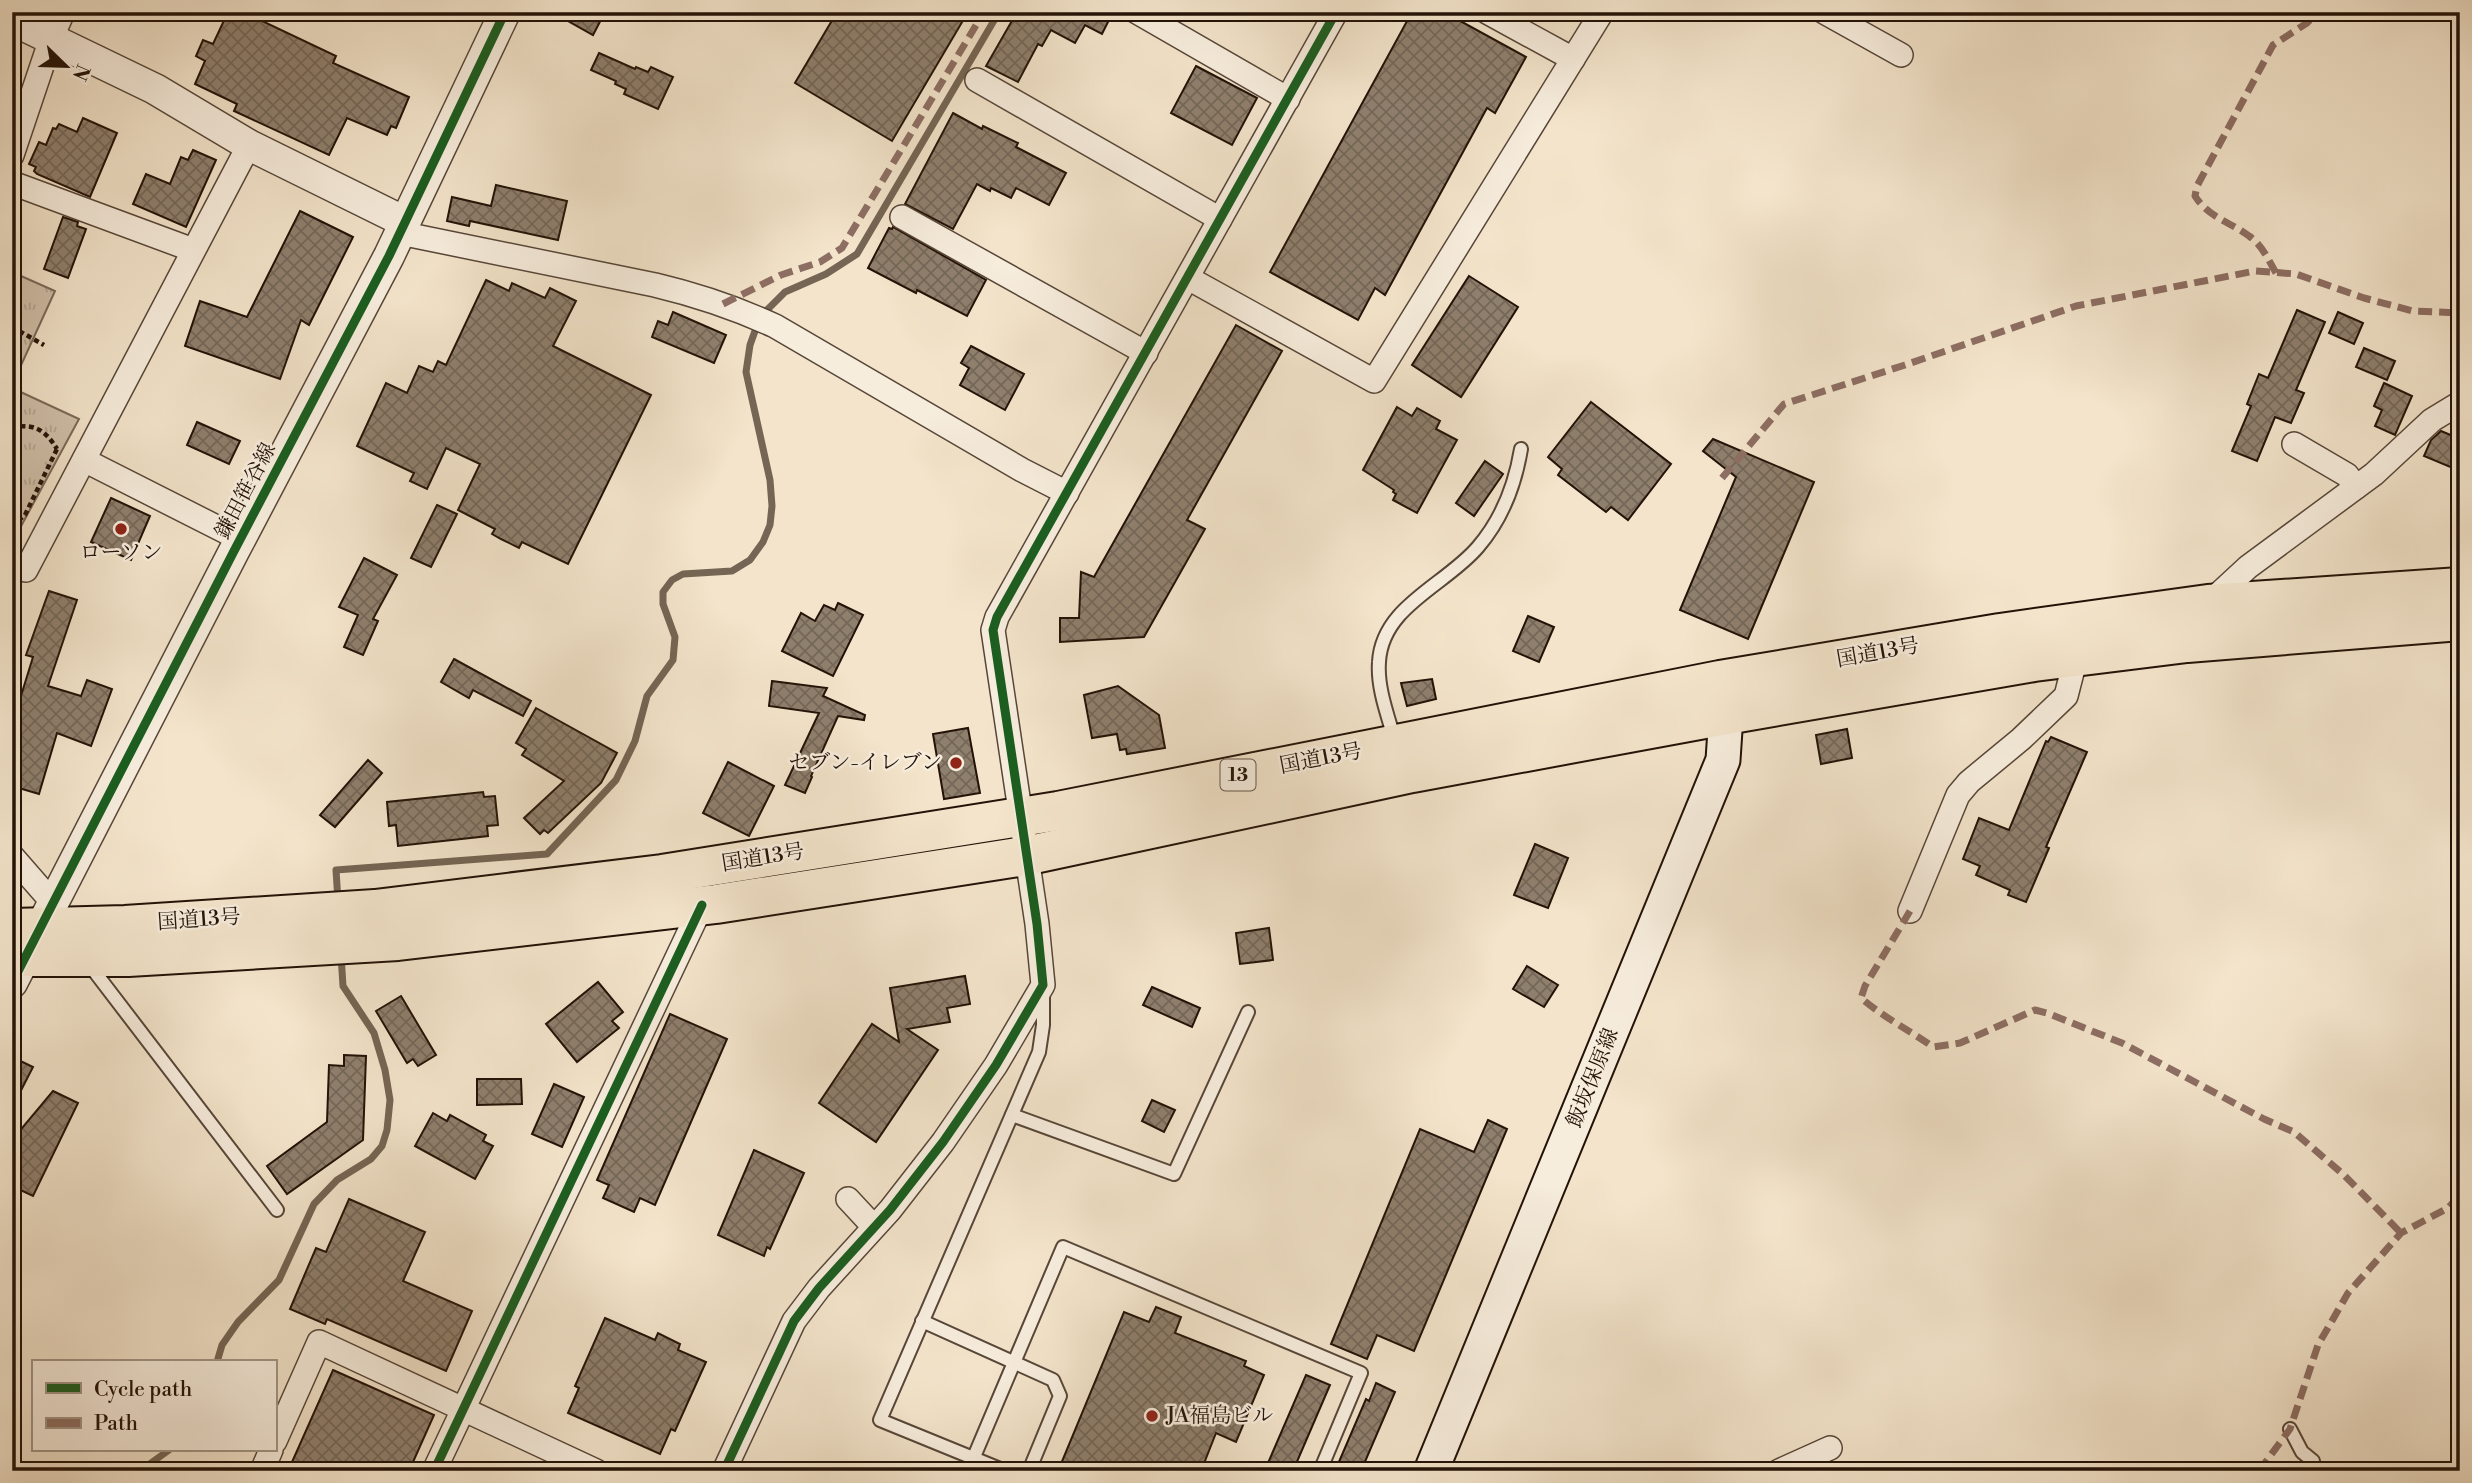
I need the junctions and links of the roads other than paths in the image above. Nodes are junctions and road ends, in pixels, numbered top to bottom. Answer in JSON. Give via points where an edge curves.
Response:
{"nodes":[{"id":1,"x":505,"y":12,"type":"edge"},
{"id":2,"x":1138,"y":12,"type":"edge"},
{"id":3,"x":1336,"y":12,"type":"edge"},
{"id":4,"x":1488,"y":12,"type":"edge"},
{"id":5,"x":1602,"y":12,"type":"edge"},
{"id":6,"x":1824,"y":12,"type":"edge"},
{"id":7,"x":12,"y":20,"type":"edge"},
{"id":8,"x":57,"y":25,"type":"edge"},
{"id":9,"x":1901,"y":55,"type":"dead end"},
{"id":10,"x":1573,"y":59,"type":"junction"},
{"id":11,"x":977,"y":80,"type":"dead end"},
{"id":12,"x":1288,"y":99,"type":"junction"},
{"id":13,"x":249,"y":145,"type":"junction"},
{"id":14,"x":12,"y":155,"type":"edge"},
{"id":15,"x":12,"y":183,"type":"edge"},
{"id":16,"x":902,"y":217,"type":"dead end"},
{"id":17,"x":1220,"y":219,"type":"junction"},
{"id":18,"x":403,"y":227,"type":"junction"},
{"id":19,"x":193,"y":250,"type":"junction"},
{"id":20,"x":1188,"y":278,"type":"junction"},
{"id":21,"x":1146,"y":353,"type":"junction"},
{"id":22,"x":2460,"y":403,"type":"edge"},
{"id":23,"x":2294,"y":444,"type":"dead end"},
{"id":24,"x":1521,"y":449,"type":"dead end"},
{"id":25,"x":84,"y":460,"type":"junction"},
{"id":26,"x":2356,"y":487,"type":"junction"},
{"id":27,"x":1067,"y":493,"type":"junction"},
{"id":28,"x":240,"y":539,"type":"junction"},
{"id":29,"x":12,"y":563,"type":"edge"},
{"id":30,"x":2460,"y":587,"type":"edge"},
{"id":31,"x":2208,"y":604,"type":"junction"},
{"id":32,"x":2460,"y":621,"type":"edge"},
{"id":33,"x":2076,"y":657,"type":"junction"},
{"id":34,"x":1723,"y":698,"type":"junction"},
{"id":35,"x":1396,"y":744,"type":"junction"},
{"id":36,"x":1022,"y":817,"type":"junction"},
{"id":37,"x":12,"y":856,"type":"edge"},
{"id":38,"x":1025,"y":856,"type":"junction"},
{"id":39,"x":702,"y":905,"type":"junction"},
{"id":40,"x":1910,"y":911,"type":"dead end"},
{"id":41,"x":26,"y":943,"type":"edge"},
{"id":42,"x":84,"y":957,"type":"junction"},
{"id":43,"x":1043,"y":985,"type":"junction"},
{"id":44,"x":1248,"y":1012,"type":"dead end"},
{"id":45,"x":1012,"y":1115,"type":"junction"},
{"id":46,"x":848,"y":1199,"type":"dead end"},
{"id":47,"x":278,"y":1210,"type":"dead end"},
{"id":48,"x":874,"y":1227,"type":"junction"},
{"id":49,"x":922,"y":1321,"type":"junction"},
{"id":50,"x":1014,"y":1362,"type":"junction"},
{"id":51,"x":462,"y":1409,"type":"junction"},
{"id":52,"x":2290,"y":1429,"type":"dead end"},
{"id":53,"x":276,"y":1439,"type":"edge"},
{"id":54,"x":1830,"y":1448,"type":"dead end"},
{"id":55,"x":270,"y":1452,"type":"edge"},
{"id":56,"x":973,"y":1458,"type":"junction"},
{"id":57,"x":2313,"y":1461,"type":"dead end"},
{"id":58,"x":262,"y":1471,"type":"edge"},
{"id":59,"x":434,"y":1471,"type":"edge"},
{"id":60,"x":596,"y":1471,"type":"edge"},
{"id":61,"x":724,"y":1471,"type":"edge"},
{"id":62,"x":968,"y":1471,"type":"edge"},
{"id":63,"x":1004,"y":1471,"type":"edge"},
{"id":64,"x":1029,"y":1471,"type":"edge"},
{"id":65,"x":1320,"y":1471,"type":"edge"},
{"id":66,"x":1431,"y":1471,"type":"edge"},
{"id":67,"x":1779,"y":1471,"type":"edge"}],
"edges":[{"from":1,"to":18,"type":"street","name":"鎌田笹谷線"},
{"from":2,"to":12,"type":"street"},
{"from":3,"to":12,"type":"street"},
{"from":4,"to":10,"type":"street"},
{"from":5,"to":10,"type":"street"},
{"from":6,"to":9,"type":"street"},
{"from":7,"to":8,"type":"street"},
{"from":8,"to":13,"type":"street"},
{"from":8,"to":14,"type":"street"},
{"from":10,"to":20,"type":"street","via":[[1374,381]]},
{"from":11,"to":17,"type":"street"},
{"from":12,"to":17,"type":"street"},
{"from":13,"to":18,"type":"street"},
{"from":13,"to":19,"type":"street"},
{"from":15,"to":19,"type":"street"},
{"from":16,"to":21,"type":"street"},
{"from":17,"to":20,"type":"street"},
{"from":18,"to":27,"type":"street","via":[[694,294],[747,313]]},
{"from":18,"to":28,"type":"street","name":"鎌田笹谷線"},
{"from":19,"to":25,"type":"street"},
{"from":20,"to":21,"type":"street"},
{"from":21,"to":27,"type":"street"},
{"from":22,"to":26,"type":"street","via":[[2432,420]]},
{"from":23,"to":26,"type":"street","via":[[2347,475]]},
{"from":24,"to":35,"type":"lane","via":[[1517,475],[1496,522],[1477,549],[1389,627],[1379,661],[1380,683]]},
{"from":25,"to":28,"type":"street"},
{"from":25,"to":29,"type":"street","via":[[26,570]]},
{"from":26,"to":31,"type":"street","via":[[2248,567]]},
{"from":27,"to":36,"type":"street","via":[[993,630]]},
{"from":28,"to":41,"type":"street","name":"鎌田笹谷線"},
{"from":30,"to":31,"type":"highway","name":"国道13号","number":"13"},
{"from":31,"to":34,"type":"highway","name":"国道13号","number":"13","via":[[2000,633]]},
{"from":32,"to":33,"type":"highway","name":"国道13号","number":"13","via":[[2187,643]]},
{"from":33,"to":34,"type":"highway","name":"国道13号","number":"13"},
{"from":33,"to":40,"type":"street","via":[[2066,696],[1958,795]]},
{"from":34,"to":35,"type":"highway","name":"国道13号","number":"13"},
{"from":34,"to":38,"type":"highway","name":"国道13号","number":"13","via":[[1412,773]]},
{"from":34,"to":66,"type":"main road","name":"飯坂保原線","via":[[1723,760]]},
{"from":35,"to":36,"type":"highway","name":"国道13号","number":"13"},
{"from":36,"to":38,"type":"street"},
{"from":36,"to":41,"type":"highway","name":"国道13号","number":"13","via":[[662,874],[375,909]]},
{"from":37,"to":41,"type":"street"},
{"from":38,"to":39,"type":"highway","name":"国道13号","number":"13"},
{"from":38,"to":43,"type":"street"},
{"from":39,"to":42,"type":"highway","name":"国道13号","number":"13","via":[[398,941]]},
{"from":39,"to":51,"type":"street"},
{"from":41,"to":42,"type":"highway","name":"国道13号","number":"13"},
{"from":42,"to":47,"type":"lane"},
{"from":43,"to":45,"type":"lane","via":[[1039,1052]]},
{"from":43,"to":48,"type":"street","via":[[943,1142]]},
{"from":44,"to":45,"type":"lane","via":[[1174,1174]]},
{"from":45,"to":49,"type":"lane"},
{"from":46,"to":48,"type":"street"},
{"from":48,"to":61,"type":"street","via":[[794,1321]]},
{"from":49,"to":50,"type":"lane"},
{"from":49,"to":56,"type":"lane","via":[[880,1420]]},
{"from":50,"to":56,"type":"lane"},
{"from":50,"to":64,"type":"lane","via":[[1053,1380],[1060,1396]]},
{"from":50,"to":65,"type":"lane","via":[[1063,1247],[1361,1373]]},
{"from":51,"to":53,"type":"street","via":[[319,1342]]},
{"from":51,"to":59,"type":"street"},
{"from":51,"to":60,"type":"street"},
{"from":52,"to":57,"type":"lane","via":[[2302,1452]]},
{"from":54,"to":67,"type":"street"},
{"from":55,"to":58,"type":"street"},
{"from":56,"to":62,"type":"lane"},
{"from":56,"to":63,"type":"lane"}]}
